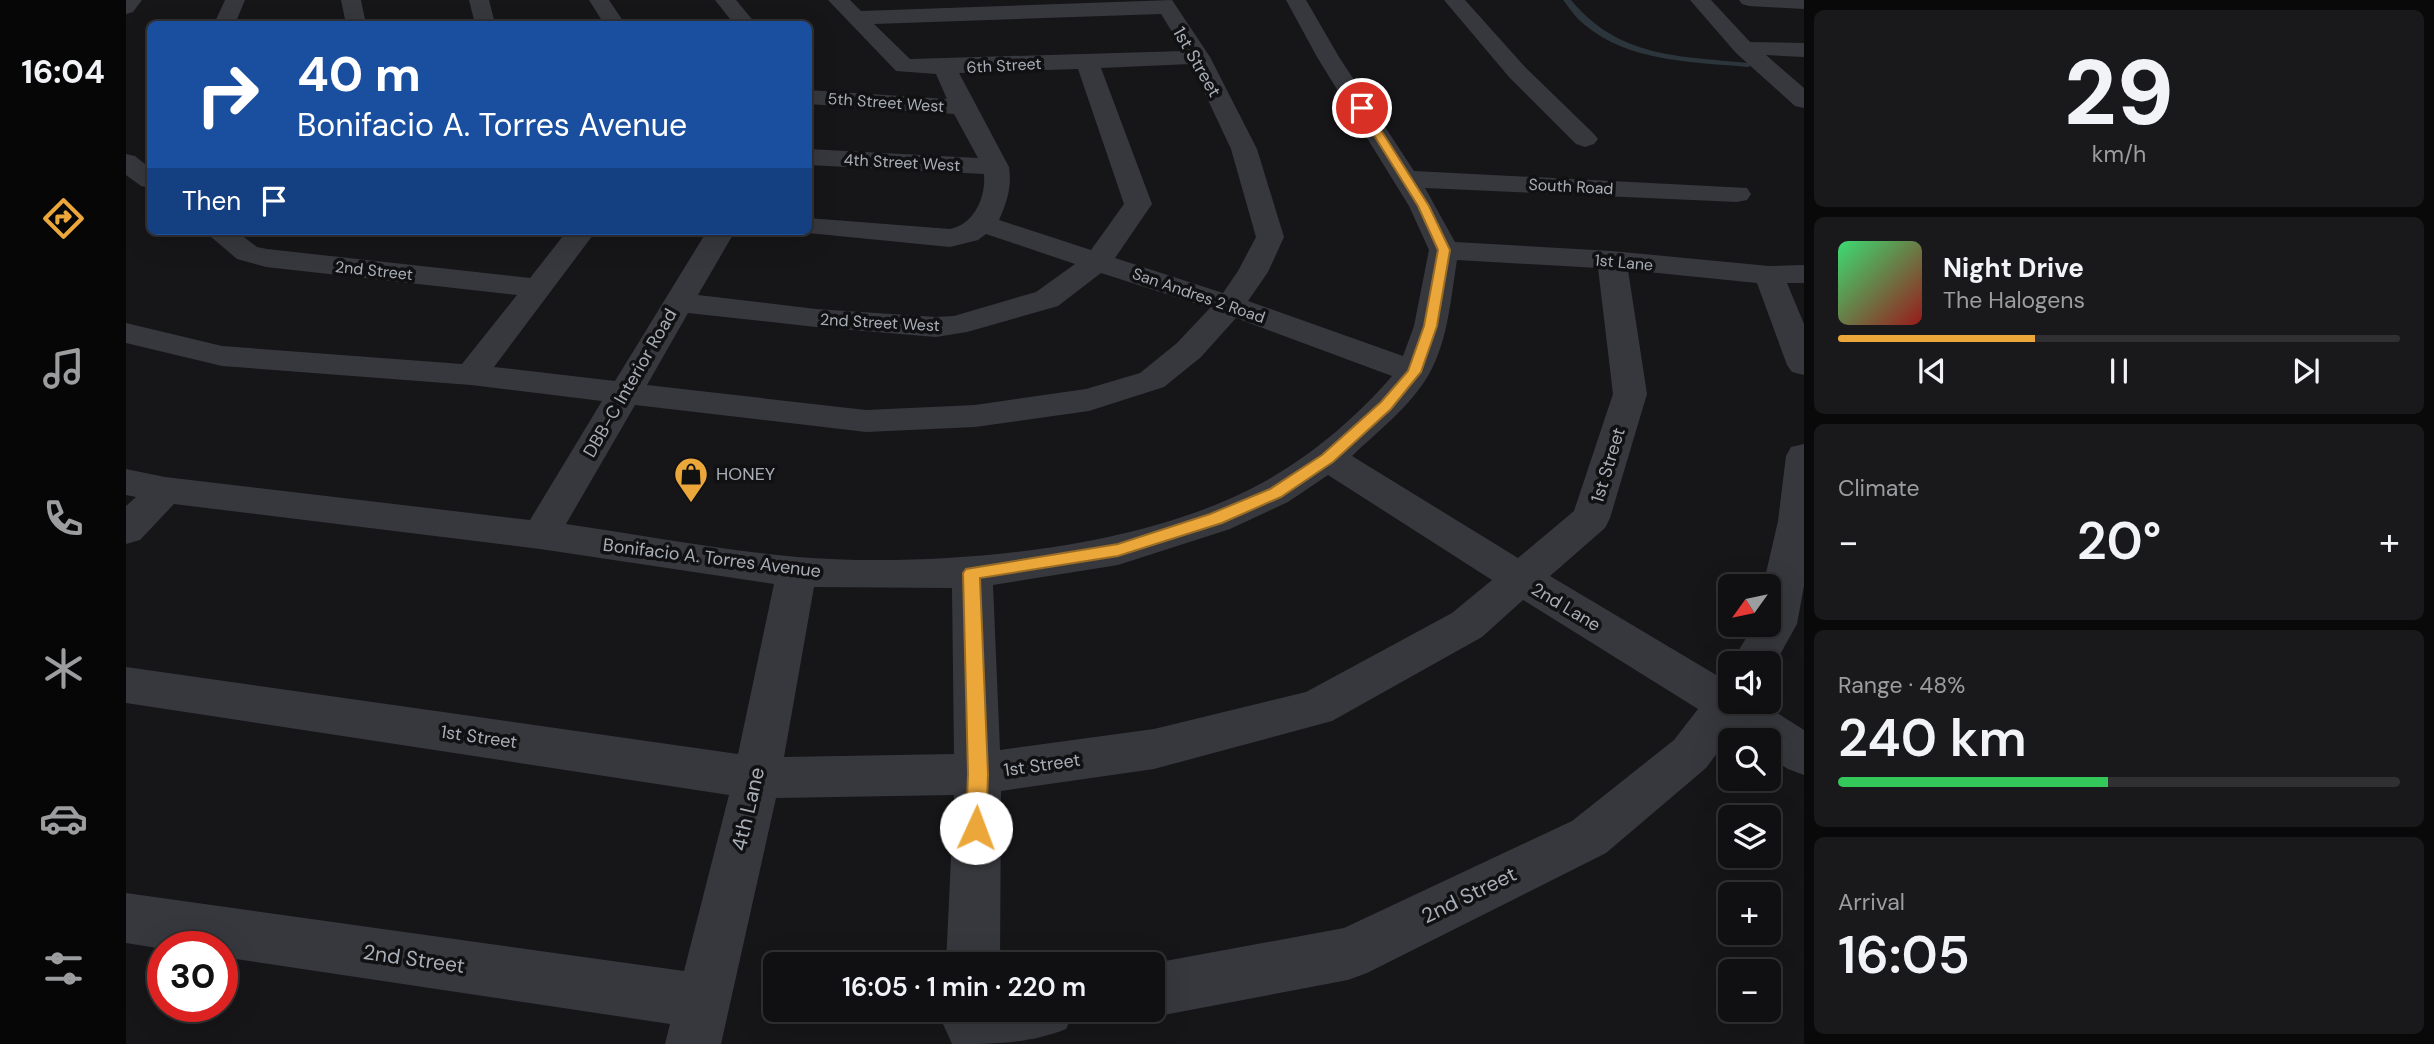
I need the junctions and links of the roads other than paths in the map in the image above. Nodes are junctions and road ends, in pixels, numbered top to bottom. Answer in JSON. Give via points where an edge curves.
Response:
{"nodes":[{"id":1,"x":132,"y":0,"type":"edge"},
{"id":2,"x":235,"y":0,"type":"edge"},
{"id":3,"x":351,"y":0,"type":"edge"},
{"id":4,"x":479,"y":0,"type":"edge"},
{"id":5,"x":599,"y":0,"type":"edge"},
{"id":6,"x":725,"y":0,"type":"edge"},
{"id":7,"x":838,"y":0,"type":"edge"},
{"id":8,"x":1296,"y":0,"type":"edge"},
{"id":9,"x":1454,"y":0,"type":"edge"},
{"id":10,"x":1700,"y":0,"type":"edge"},
{"id":11,"x":1749,"y":0,"type":"edge"},
{"id":12,"x":1804,"y":3,"type":"edge"},
{"id":13,"x":1163,"y":4,"type":"edge"},
{"id":14,"x":126,"y":9,"type":"edge"},
{"id":15,"x":857,"y":18,"type":"junction"},
{"id":16,"x":226,"y":21,"type":"edge"},
{"id":17,"x":355,"y":21,"type":"edge"},
{"id":18,"x":484,"y":21,"type":"edge"},
{"id":19,"x":612,"y":21,"type":"edge"},
{"id":20,"x":742,"y":21,"type":"edge"},
{"id":21,"x":1744,"y":48,"type":"junction"},
{"id":22,"x":1804,"y":50,"type":"edge"},
{"id":23,"x":1199,"y":57,"type":"junction"},
{"id":24,"x":1087,"y":61,"type":"junction"},
{"id":25,"x":945,"y":67,"type":"junction"},
{"id":26,"x":812,"y":97,"type":"edge"},
{"id":27,"x":1804,"y":101,"type":"edge"},
{"id":28,"x":962,"y":107,"type":"junction"},
{"id":29,"x":1585,"y":138,"type":"dead end"},
{"id":30,"x":812,"y":158,"type":"edge"},
{"id":31,"x":996,"y":167,"type":"junction"},
{"id":32,"x":1404,"y":179,"type":"junction"},
{"id":33,"x":1737,"y":194,"type":"dead end"},
{"id":34,"x":983,"y":224,"type":"junction"},
{"id":35,"x":812,"y":226,"type":"edge"},
{"id":36,"x":223,"y":235,"type":"edge"},
{"id":37,"x":579,"y":235,"type":"edge"},
{"id":38,"x":718,"y":235,"type":"edge"},
{"id":39,"x":1444,"y":250,"type":"junction"},
{"id":40,"x":1612,"y":260,"type":"junction"},
{"id":41,"x":1099,"y":261,"type":"junction"},
{"id":42,"x":1804,"y":274,"type":"edge"},
{"id":43,"x":1769,"y":275,"type":"junction"},
{"id":44,"x":537,"y":288,"type":"junction"},
{"id":45,"x":677,"y":302,"type":"junction"},
{"id":46,"x":1230,"y":305,"type":"junction"},
{"id":47,"x":126,"y":333,"type":"edge"},
{"id":48,"x":1804,"y":365,"type":"edge"},
{"id":49,"x":1414,"y":372,"type":"junction"},
{"id":50,"x":471,"y":375,"type":"junction"},
{"id":51,"x":623,"y":394,"type":"junction"},
{"id":52,"x":1804,"y":456,"type":"edge"},
{"id":53,"x":1328,"y":458,"type":"junction"},
{"id":54,"x":126,"y":482,"type":"edge"},
{"id":55,"x":165,"y":490,"type":"junction"},
{"id":56,"x":126,"y":530,"type":"edge"},
{"id":57,"x":540,"y":535,"type":"junction"},
{"id":58,"x":797,"y":572,"type":"junction"},
{"id":59,"x":972,"y":573,"type":"junction"},
{"id":60,"x":1519,"y":580,"type":"junction"},
{"id":61,"x":1760,"y":651,"type":"edge"},
{"id":62,"x":1718,"y":680,"type":"edge"},
{"id":63,"x":126,"y":685,"type":"edge"},
{"id":64,"x":1719,"y":714,"type":"edge"},
{"id":65,"x":1762,"y":714,"type":"edge"},
{"id":66,"x":1804,"y":755,"type":"edge"},
{"id":67,"x":978,"y":774,"type":"junction"},
{"id":68,"x":757,"y":778,"type":"junction"},
{"id":69,"x":126,"y":918,"type":"edge"},
{"id":70,"x":973,"y":952,"type":"edge"},
{"id":71,"x":1165,"y":988,"type":"edge"},
{"id":72,"x":698,"y":1022,"type":"edge"},
{"id":73,"x":990,"y":1022,"type":"edge"},
{"id":74,"x":971,"y":1026,"type":"edge"}],
"edges":[{"from":1,"to":14,"type":"street"},
{"from":2,"to":16,"type":"street"},
{"from":3,"to":17,"type":"street"},
{"from":4,"to":18,"type":"street"},
{"from":5,"to":19,"type":"street"},
{"from":6,"to":20,"type":"street"},
{"from":7,"to":15,"type":"street","name":"6th Street"},
{"from":8,"to":32,"type":"street"},
{"from":9,"to":29,"type":"street","via":[[1517,72]]},
{"from":10,"to":21,"type":"street"},
{"from":11,"to":12,"type":"street"},
{"from":13,"to":15,"type":"street"},
{"from":13,"to":23,"type":"street","name":"1st Street"},
{"from":15,"to":25,"type":"street","name":"6th Street","via":[[901,65]]},
{"from":21,"to":22,"type":"street"},
{"from":21,"to":27,"type":"street"},
{"from":23,"to":24,"type":"street","name":"6th Street"},
{"from":23,"to":46,"type":"street","name":"1st Street","via":[[1244,149],[1270,237]]},
{"from":24,"to":25,"type":"street","name":"6th Street"},
{"from":24,"to":41,"type":"street","name":"2nd Street West","via":[[1138,204]]},
{"from":25,"to":28,"type":"street"},
{"from":26,"to":28,"type":"street","name":"5th Street West"},
{"from":28,"to":31,"type":"street"},
{"from":30,"to":31,"type":"street","name":"4th Street West"},
{"from":31,"to":34,"type":"street","via":[[993,204]]},
{"from":32,"to":33,"type":"street","name":"South Road"},
{"from":32,"to":39,"type":"street"},
{"from":34,"to":35,"type":"street","via":[[950,238]]},
{"from":34,"to":41,"type":"street","name":"San Andres 2 Road"},
{"from":36,"to":44,"type":"street","name":"2nd Street","via":[[247,253],[267,258]]},
{"from":37,"to":44,"type":"street"},
{"from":38,"to":45,"type":"street","name":"DBB-C Interior Road"},
{"from":39,"to":40,"type":"street","name":"1st Lane"},
{"from":39,"to":49,"type":"street","name":"Bonifacio A. Torres Avenue","via":[[1430,326]]},
{"from":40,"to":43,"type":"street","name":"1st Lane"},
{"from":40,"to":60,"type":"street","name":"1st Street","via":[[1630,394],[1591,518]]},
{"from":41,"to":45,"type":"street","name":"2nd Street West","via":[[1047,299],[980,320],[936,327]]},
{"from":41,"to":46,"type":"street","name":"San Andres 2 Road"},
{"from":42,"to":43,"type":"street","name":"1st Lane"},
{"from":43,"to":48,"type":"street"},
{"from":44,"to":50,"type":"street"},
{"from":45,"to":51,"type":"street","name":"DBB-C Interior Road"},
{"from":46,"to":49,"type":"street","name":"San Andres 2 Road"},
{"from":46,"to":51,"type":"street","name":"1st Street","via":[[1189,350],[1152,380],[1089,400],[975,416],[866,421]]},
{"from":47,"to":50,"type":"street","name":"1st Street","via":[[222,356]]},
{"from":49,"to":53,"type":"street","name":"Bonifacio A. Torres Avenue","via":[[1386,405]]},
{"from":50,"to":51,"type":"street","name":"1st Street"},
{"from":51,"to":57,"type":"street","name":"DBB-C Interior Road"},
{"from":52,"to":61,"type":"street","name":"2nd Street","via":[[1797,521],[1776,624]]},
{"from":53,"to":59,"type":"street","name":"Bonifacio A. Torres Avenue","via":[[1275,493],[1216,519],[1118,550]]},
{"from":53,"to":60,"type":"street","name":"2nd Lane"},
{"from":54,"to":55,"type":"street","name":"Bonifacio A. Torres Avenue"},
{"from":55,"to":56,"type":"street"},
{"from":55,"to":57,"type":"street","name":"Bonifacio A. Torres Avenue"},
{"from":57,"to":58,"type":"street","name":"Bonifacio A. Torres Avenue"},
{"from":58,"to":59,"type":"street","name":"Bonifacio A. Torres Avenue"},
{"from":58,"to":68,"type":"street","name":"4th Lane"},
{"from":59,"to":67,"type":"street"},
{"from":60,"to":62,"type":"street","name":"2nd Lane"},
{"from":60,"to":67,"type":"street","name":"1st Street","via":[[1467,625],[1316,708],[1154,749]]},
{"from":63,"to":68,"type":"street","name":"1st Street"},
{"from":64,"to":71,"type":"street","name":"2nd Street","via":[[1690,754],[1589,837],[1348,954]]},
{"from":65,"to":66,"type":"street","name":"2nd Lane"},
{"from":67,"to":68,"type":"street","name":"1st Street"},
{"from":67,"to":70,"type":"street"},
{"from":68,"to":72,"type":"street","name":"4th Lane"},
{"from":69,"to":72,"type":"street","name":"2nd Street"},
{"from":73,"to":74,"type":"street"}]}
